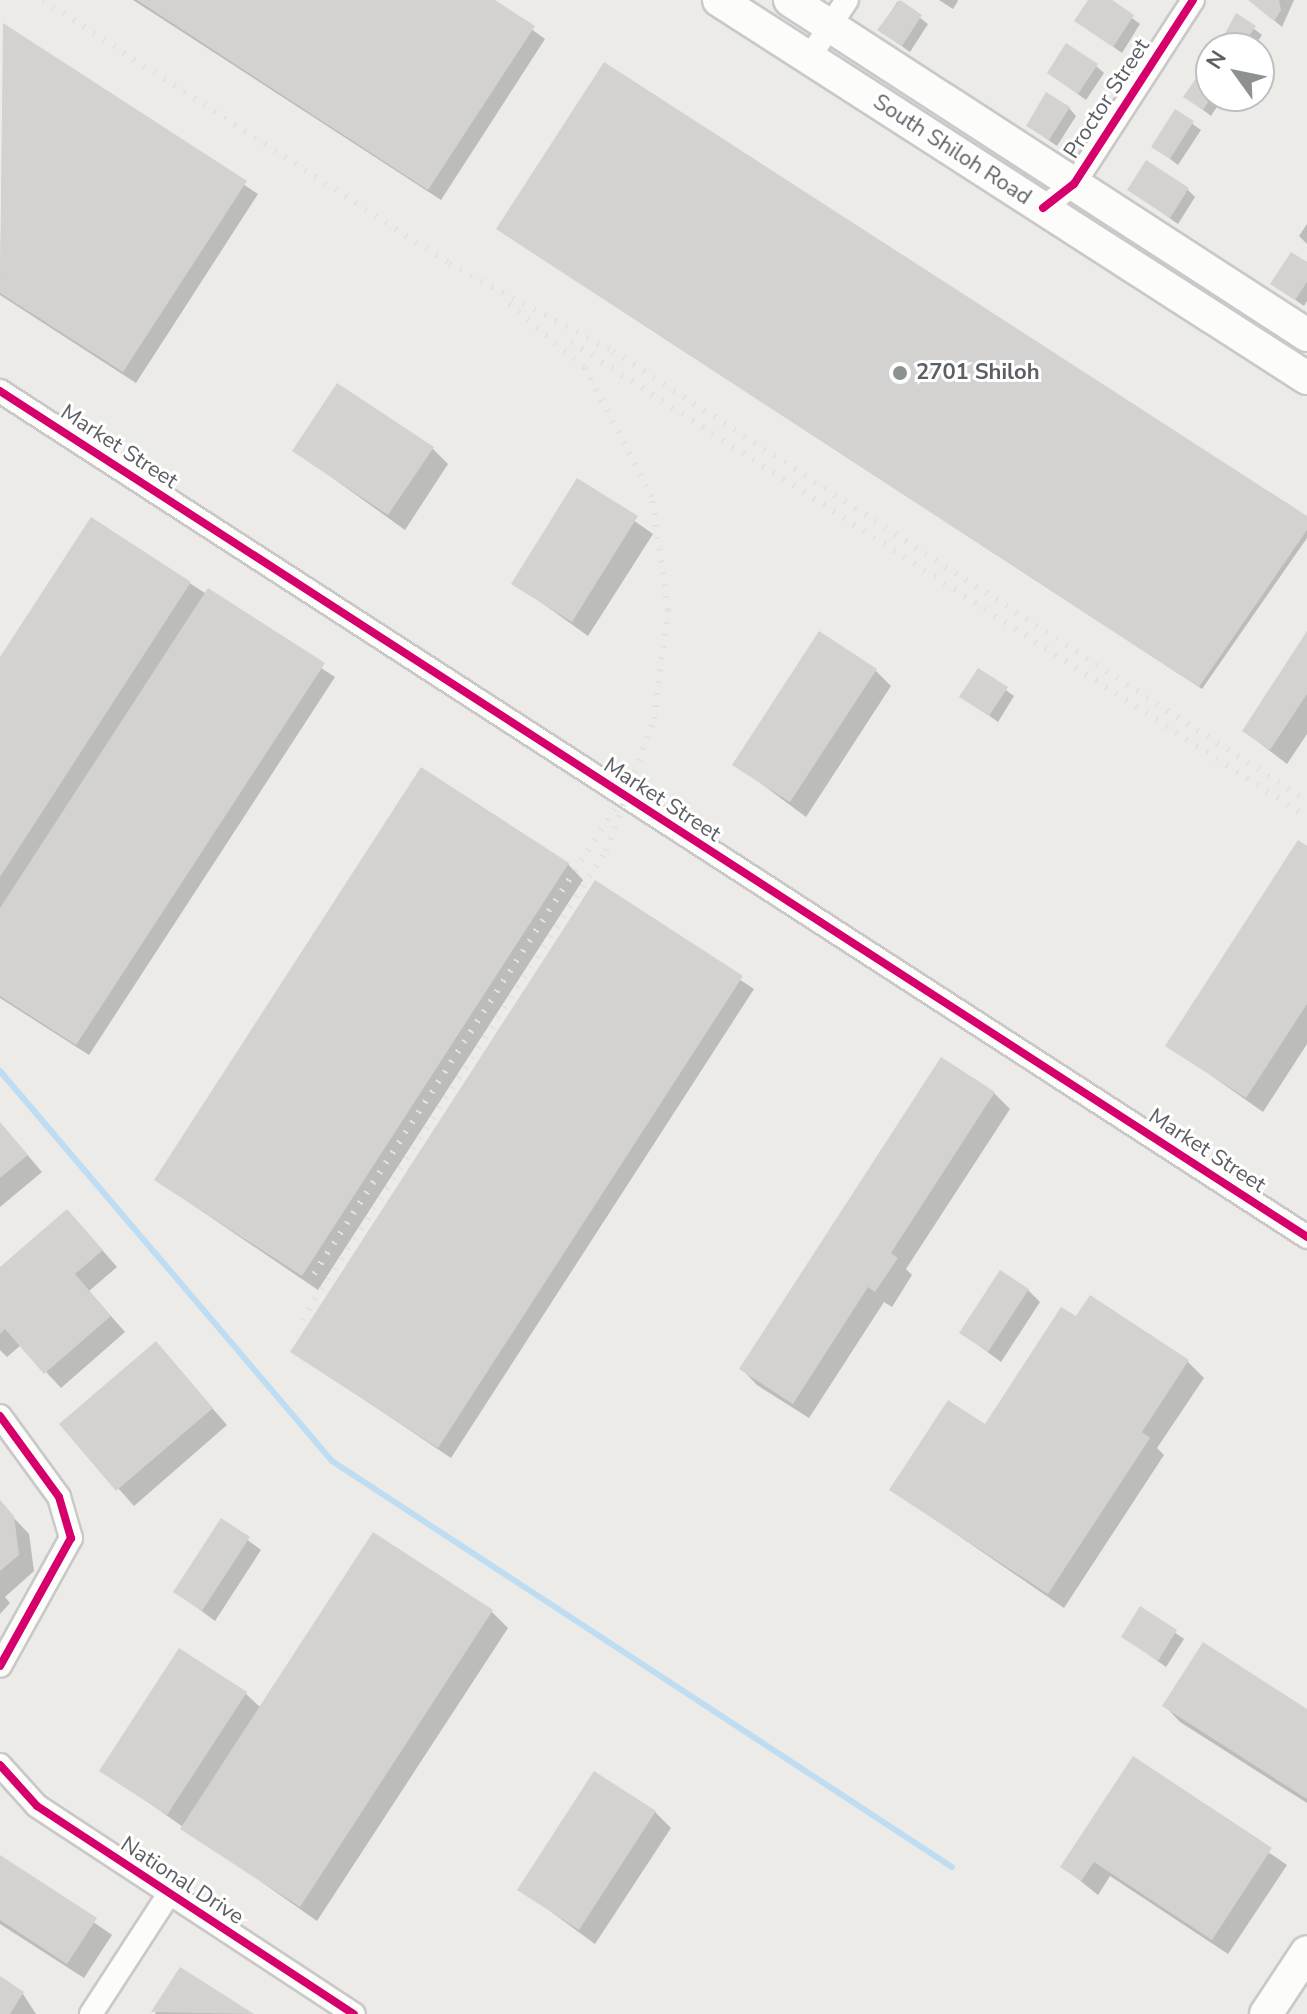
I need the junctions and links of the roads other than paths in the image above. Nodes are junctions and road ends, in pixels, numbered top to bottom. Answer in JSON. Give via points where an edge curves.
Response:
{"nodes":[{"id":1,"x":719,"y":0,"type":"edge"},
{"id":2,"x":790,"y":0,"type":"edge"},
{"id":3,"x":1193,"y":0,"type":"edge"},
{"id":4,"x":838,"y":13,"type":"edge"},
{"id":5,"x":809,"y":58,"type":"junction"},
{"id":6,"x":1074,"y":184,"type":"junction"},
{"id":7,"x":1043,"y":208,"type":"junction"},
{"id":8,"x":1307,"y":335,"type":"edge"},
{"id":9,"x":1300,"y":364,"type":"edge"},
{"id":10,"x":0,"y":391,"type":"edge"},
{"id":11,"x":1307,"y":1237,"type":"edge"},
{"id":12,"x":0,"y":1416,"type":"edge"},
{"id":13,"x":0,"y":1666,"type":"edge"},
{"id":14,"x":0,"y":1765,"type":"edge"},
{"id":15,"x":169,"y":1894,"type":"junction"},
{"id":16,"x":1307,"y":1952,"type":"edge"},
{"id":17,"x":91,"y":2014,"type":"edge"},
{"id":18,"x":354,"y":2014,"type":"edge"},
{"id":19,"x":1266,"y":2014,"type":"edge"}],
"edges":[{"from":1,"to":5,"type":"main road","name":"South Shiloh Road"},
{"from":2,"to":4,"type":"main road","name":"South Shiloh Road"},
{"from":3,"to":6,"type":"street","name":"Proctor Street"},
{"from":4,"to":5,"type":"street"},
{"from":4,"to":6,"type":"main road","name":"South Shiloh Road"},
{"from":5,"to":7,"type":"main road","name":"South Shiloh Road"},
{"from":6,"to":7,"type":"street","name":"Proctor Street"},
{"from":6,"to":8,"type":"main road","name":"South Shiloh Road"},
{"from":7,"to":9,"type":"main road","name":"South Shiloh Road"},
{"from":10,"to":11,"type":"street","name":"Market Street"},
{"from":12,"to":13,"type":"street","via":[[59,1497],[71,1538]]},
{"from":14,"to":15,"type":"street","name":"National Drive","via":[[37,1806]]},
{"from":15,"to":17,"type":"street"},
{"from":15,"to":18,"type":"street","name":"National Drive"},
{"from":16,"to":19,"type":"main road"}]}
